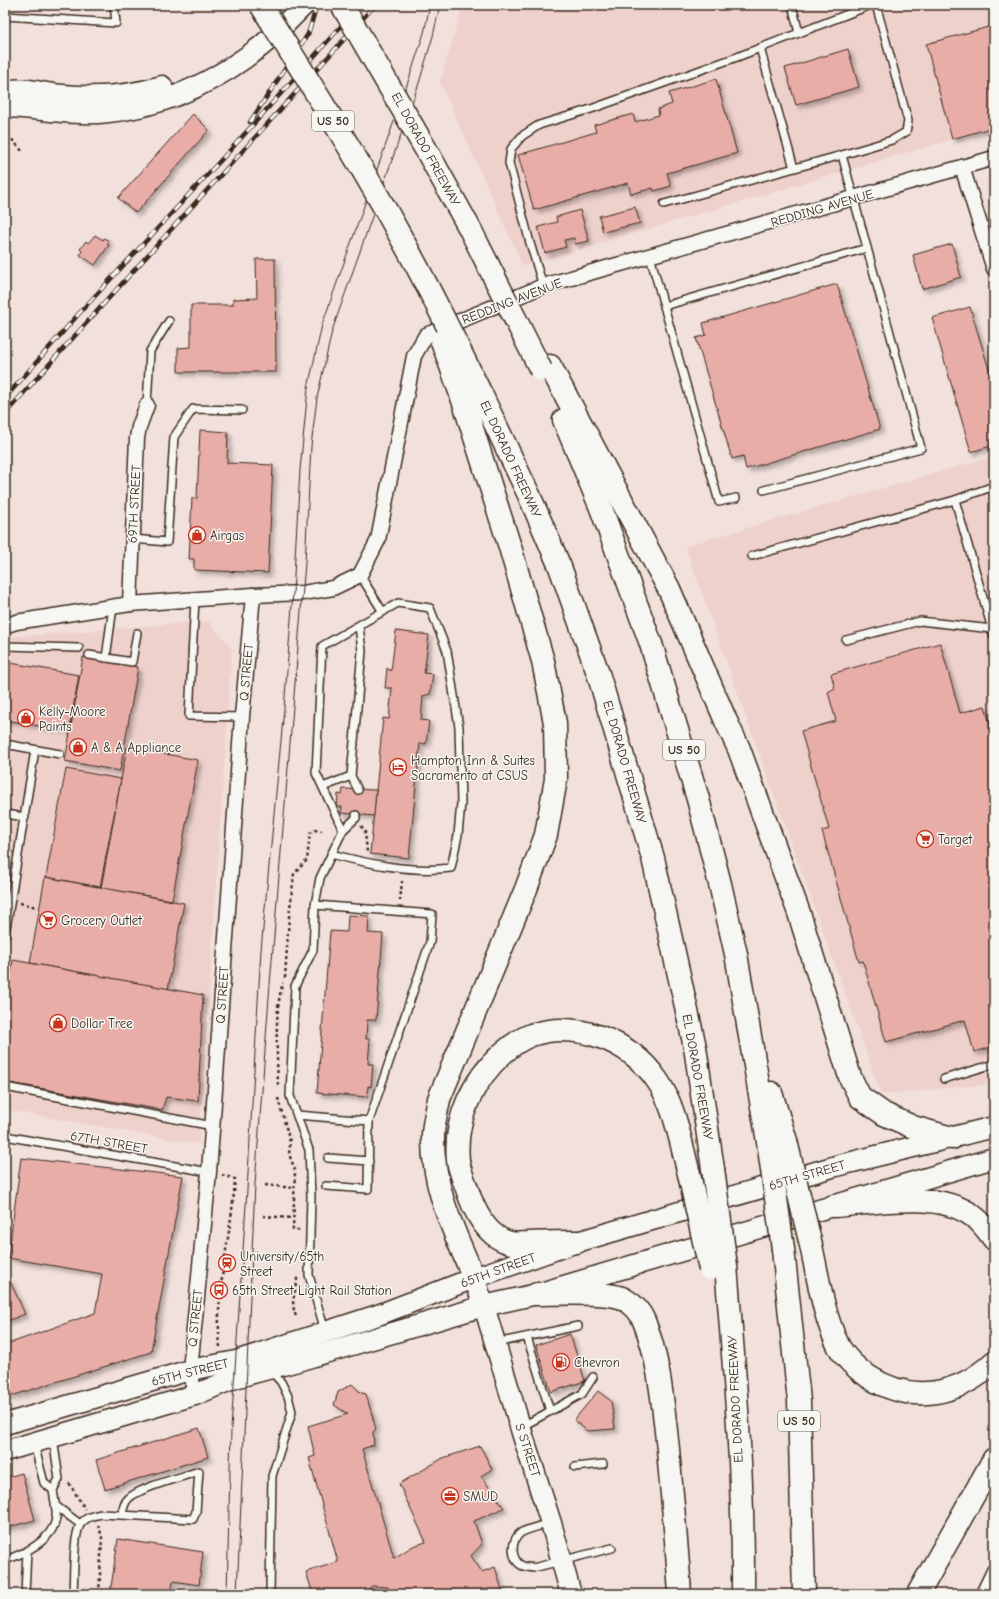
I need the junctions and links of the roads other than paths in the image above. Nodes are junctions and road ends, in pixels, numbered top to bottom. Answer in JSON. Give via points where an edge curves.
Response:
{"nodes":[{"id":1,"x":114,"y":5,"type":"edge"},
{"id":2,"x":261,"y":5,"type":"edge"},
{"id":3,"x":287,"y":5,"type":"edge"},
{"id":4,"x":304,"y":5,"type":"edge"},
{"id":5,"x":342,"y":5,"type":"edge"},
{"id":6,"x":792,"y":5,"type":"edge"},
{"id":7,"x":871,"y":5,"type":"edge"},
{"id":8,"x":876,"y":5,"type":"edge"},
{"id":9,"x":5,"y":16,"type":"edge"},
{"id":10,"x":799,"y":33,"type":"junction"},
{"id":11,"x":760,"y":48,"type":"junction"},
{"id":12,"x":5,"y":90,"type":"edge"},
{"id":13,"x":5,"y":105,"type":"edge"},
{"id":14,"x":842,"y":155,"type":"junction"},
{"id":15,"x":994,"y":158,"type":"edge"},
{"id":16,"x":962,"y":167,"type":"junction"},
{"id":17,"x":794,"y":168,"type":"junction"},
{"id":18,"x":854,"y":199,"type":"junction"},
{"id":19,"x":664,"y":204,"type":"dead end"},
{"id":20,"x":867,"y":248,"type":"junction"},
{"id":21,"x":650,"y":256,"type":"junction"},
{"id":22,"x":994,"y":269,"type":"edge"},
{"id":23,"x":543,"y":286,"type":"junction"},
{"id":24,"x":664,"y":306,"type":"junction"},
{"id":25,"x":169,"y":320,"type":"dead end"},
{"id":26,"x":546,"y":368,"type":"junction"},
{"id":27,"x":472,"y":397,"type":"junction"},
{"id":28,"x":147,"y":405,"type":"joint"},
{"id":29,"x":242,"y":410,"type":"dead end"},
{"id":30,"x":994,"y":486,"type":"edge"},
{"id":31,"x":764,"y":490,"type":"dead end"},
{"id":32,"x":736,"y":498,"type":"dead end"},
{"id":33,"x":956,"y":500,"type":"junction"},
{"id":34,"x":133,"y":539,"type":"junction"},
{"id":35,"x":752,"y":556,"type":"dead end"},
{"id":36,"x":360,"y":576,"type":"junction"},
{"id":37,"x":253,"y":595,"type":"junction"},
{"id":38,"x":195,"y":599,"type":"junction"},
{"id":39,"x":130,"y":604,"type":"junction"},
{"id":40,"x":113,"y":607,"type":"junction"},
{"id":41,"x":382,"y":612,"type":"junction"},
{"id":42,"x":991,"y":617,"type":"edge"},
{"id":43,"x":5,"y":626,"type":"edge"},
{"id":44,"x":359,"y":626,"type":"junction"},
{"id":45,"x":137,"y":633,"type":"dead end"},
{"id":46,"x":993,"y":633,"type":"edge"},
{"id":47,"x":846,"y":640,"type":"dead end"},
{"id":48,"x":5,"y":646,"type":"edge"},
{"id":49,"x":78,"y":648,"type":"dead end"},
{"id":50,"x":89,"y":655,"type":"dead end"},
{"id":51,"x":106,"y":658,"type":"junction"},
{"id":52,"x":242,"y":717,"type":"junction"},
{"id":53,"x":5,"y":744,"type":"edge"},
{"id":54,"x":35,"y":750,"type":"junction"},
{"id":55,"x":60,"y":754,"type":"dead end"},
{"id":56,"x":351,"y":776,"type":"junction"},
{"id":57,"x":322,"y":787,"type":"junction"},
{"id":58,"x":358,"y":790,"type":"dead end"},
{"id":59,"x":5,"y":814,"type":"edge"},
{"id":60,"x":356,"y":815,"type":"dead end"},
{"id":61,"x":25,"y":816,"type":"junction"},
{"id":62,"x":343,"y":830,"type":"junction"},
{"id":63,"x":331,"y":854,"type":"junction"},
{"id":64,"x":316,"y":905,"type":"junction"},
{"id":65,"x":5,"y":935,"type":"edge"},
{"id":66,"x":994,"y":1064,"type":"edge"},
{"id":67,"x":944,"y":1079,"type":"dead end"},
{"id":68,"x":5,"y":1087,"type":"edge"},
{"id":69,"x":297,"y":1115,"type":"junction"},
{"id":70,"x":369,"y":1122,"type":"junction"},
{"id":71,"x":213,"y":1126,"type":"junction"},
{"id":72,"x":994,"y":1127,"type":"edge"},
{"id":73,"x":5,"y":1136,"type":"edge"},
{"id":74,"x":952,"y":1138,"type":"junction"},
{"id":75,"x":777,"y":1144,"type":"junction"},
{"id":76,"x":328,"y":1158,"type":"dead end"},
{"id":77,"x":994,"y":1158,"type":"edge"},
{"id":78,"x":369,"y":1161,"type":"junction"},
{"id":79,"x":209,"y":1172,"type":"junction"},
{"id":80,"x":326,"y":1186,"type":"dead end"},
{"id":81,"x":834,"y":1206,"type":"junction"},
{"id":82,"x":994,"y":1239,"type":"edge"},
{"id":83,"x":577,"y":1242,"type":"junction"},
{"id":84,"x":718,"y":1268,"type":"junction"},
{"id":85,"x":474,"y":1278,"type":"junction"},
{"id":86,"x":537,"y":1294,"type":"junction"},
{"id":87,"x":484,"y":1306,"type":"junction"},
{"id":88,"x":578,"y":1326,"type":"dead end"},
{"id":89,"x":325,"y":1332,"type":"junction"},
{"id":90,"x":527,"y":1337,"type":"junction"},
{"id":91,"x":495,"y":1343,"type":"junction"},
{"id":92,"x":994,"y":1362,"type":"edge"},
{"id":93,"x":269,"y":1369,"type":"junction"},
{"id":94,"x":190,"y":1370,"type":"junction"},
{"id":95,"x":593,"y":1377,"type":"dead end"},
{"id":96,"x":195,"y":1394,"type":"junction"},
{"id":97,"x":550,"y":1411,"type":"junction"},
{"id":98,"x":5,"y":1424,"type":"edge"},
{"id":99,"x":520,"y":1427,"type":"junction"},
{"id":100,"x":52,"y":1436,"type":"junction"},
{"id":101,"x":33,"y":1442,"type":"junction"},
{"id":102,"x":5,"y":1451,"type":"edge"},
{"id":103,"x":994,"y":1459,"type":"edge"},
{"id":104,"x":603,"y":1464,"type":"dead end"},
{"id":105,"x":575,"y":1467,"type":"dead end"},
{"id":106,"x":53,"y":1490,"type":"junction"},
{"id":107,"x":56,"y":1506,"type":"junction"},
{"id":108,"x":122,"y":1515,"type":"junction"},
{"id":109,"x":551,"y":1523,"type":"junction"},
{"id":110,"x":80,"y":1524,"type":"junction"},
{"id":111,"x":612,"y":1548,"type":"dead end"},
{"id":112,"x":27,"y":1551,"type":"junction"},
{"id":113,"x":5,"y":1560,"type":"edge"},
{"id":114,"x":562,"y":1561,"type":"junction"},
{"id":115,"x":994,"y":1571,"type":"edge"},
{"id":116,"x":25,"y":1594,"type":"edge"},
{"id":117,"x":73,"y":1594,"type":"edge"},
{"id":118,"x":270,"y":1594,"type":"edge"},
{"id":119,"x":571,"y":1594,"type":"edge"},
{"id":120,"x":680,"y":1594,"type":"edge"},
{"id":121,"x":743,"y":1594,"type":"edge"},
{"id":122,"x":804,"y":1594,"type":"edge"},
{"id":123,"x":918,"y":1594,"type":"edge"},
{"id":124,"x":983,"y":1594,"type":"edge"}],
"edges":[{"from":1,"to":9,"type":"lane","via":[[116,23]]},
{"from":2,"to":27,"type":"highway","number":"US 50","bridge":true,"via":[[402,239],[433,316]]},
{"from":3,"to":12,"type":"main road","via":[[269,24],[228,58],[203,72],[166,85],[142,92],[93,96]]},
{"from":4,"to":13,"type":"main road","via":[[267,42],[226,71],[188,92],[108,112],[91,113]]},
{"from":5,"to":26,"type":"highway","name":"EL DORADO FREEWAY","bridge":true,"via":[[424,146]]},
{"from":6,"to":10,"type":"lane"},
{"from":7,"to":10,"type":"lane"},
{"from":8,"to":14,"type":"lane","via":[[908,121],[906,132],[892,140]]},
{"from":10,"to":11,"type":"lane"},
{"from":11,"to":17,"type":"lane"},
{"from":11,"to":23,"type":"lane","via":[[539,125],[522,136],[511,149],[509,163]]},
{"from":14,"to":17,"type":"lane"},
{"from":14,"to":18,"type":"lane"},
{"from":15,"to":16,"type":"street","name":"REDDING AVENUE"},
{"from":16,"to":18,"type":"street","name":"REDDING AVENUE"},
{"from":16,"to":22,"type":"street"},
{"from":17,"to":19,"type":"lane"},
{"from":18,"to":20,"type":"lane"},
{"from":18,"to":21,"type":"street","name":"REDDING AVENUE"},
{"from":20,"to":24,"type":"lane"},
{"from":20,"to":31,"type":"lane","via":[[921,448]]},
{"from":21,"to":23,"type":"street","name":"REDDING AVENUE"},
{"from":21,"to":24,"type":"lane"},
{"from":23,"to":36,"type":"street","name":"REDDING AVENUE","via":[[426,335],[414,356],[378,540]]},
{"from":24,"to":32,"type":"lane","via":[[719,502]]},
{"from":25,"to":28,"type":"lane","via":[[150,351]]},
{"from":26,"to":74,"type":"highway","via":[[669,589],[739,749],[799,913],[850,1077],[860,1097],[884,1114],[914,1127]]},
{"from":26,"to":75,"type":"highway","number":"US 50","via":[[627,577],[661,674],[716,868]]},
{"from":27,"to":84,"type":"highway","name":"EL DORADO FREEWAY","bridge":true,"via":[[529,495],[557,560],[598,673],[653,858],[695,1046],[714,1169]]},
{"from":27,"to":85,"type":"highway","via":[[510,547],[543,661],[555,723],[556,778],[546,835],[439,1100],[433,1135],[434,1170],[443,1205]]},
{"from":28,"to":34,"type":"street","name":"69TH STREET","via":[[139,427]]},
{"from":29,"to":34,"type":"lane","via":[[193,408],[174,437],[167,542]]},
{"from":30,"to":33,"type":"lane"},
{"from":33,"to":35,"type":"lane"},
{"from":33,"to":42,"type":"lane"},
{"from":34,"to":39,"type":"street","name":"69TH STREET"},
{"from":36,"to":37,"type":"street","via":[[333,588],[303,593]]},
{"from":36,"to":41,"type":"lane"},
{"from":37,"to":38,"type":"street"},
{"from":37,"to":52,"type":"street","name":"Q STREET"},
{"from":38,"to":39,"type":"street"},
{"from":38,"to":52,"type":"lane","via":[[189,716]]},
{"from":39,"to":40,"type":"street"},
{"from":40,"to":43,"type":"street","via":[[16,622]]},
{"from":40,"to":51,"type":"lane"},
{"from":41,"to":44,"type":"lane"},
{"from":41,"to":63,"type":"lane","via":[[398,603],[430,608],[447,651],[459,727],[461,803],[458,835],[451,868],[434,870],[369,864]]},
{"from":42,"to":46,"type":"lane"},
{"from":44,"to":56,"type":"lane","via":[[362,650]]},
{"from":44,"to":57,"type":"lane","via":[[322,646],[316,773]]},
{"from":45,"to":51,"type":"lane","via":[[132,662]]},
{"from":46,"to":47,"type":"lane","via":[[920,621]]},
{"from":48,"to":49,"type":"lane"},
{"from":50,"to":51,"type":"lane"},
{"from":52,"to":71,"type":"street","name":"Q STREET"},
{"from":53,"to":54,"type":"lane"},
{"from":54,"to":55,"type":"lane"},
{"from":54,"to":61,"type":"lane"},
{"from":56,"to":57,"type":"lane"},
{"from":56,"to":58,"type":"lane"},
{"from":57,"to":62,"type":"lane"},
{"from":59,"to":61,"type":"lane"},
{"from":60,"to":62,"type":"lane"},
{"from":61,"to":65,"type":"lane"},
{"from":62,"to":63,"type":"lane"},
{"from":63,"to":64,"type":"lane","via":[[320,878]]},
{"from":64,"to":69,"type":"lane","via":[[313,950],[295,986],[290,1096]]},
{"from":64,"to":70,"type":"lane","via":[[432,914],[430,942]]},
{"from":66,"to":67,"type":"lane"},
{"from":68,"to":71,"type":"lane"},
{"from":69,"to":70,"type":"lane"},
{"from":69,"to":89,"type":"lane","via":[[309,1150],[309,1275]]},
{"from":70,"to":78,"type":"lane"},
{"from":71,"to":79,"type":"street","name":"Q STREET"},
{"from":72,"to":74,"type":"main road","name":"65TH STREET"},
{"from":73,"to":79,"type":"lane","name":"67TH STREET"},
{"from":74,"to":83,"type":"main road","name":"65TH STREET","via":[[836,1166]]},
{"from":75,"to":92,"type":"highway","bridge":true,"via":[[810,1241],[831,1330],[850,1361],[879,1383],[907,1392],[936,1392],[950,1389],[970,1381]]},
{"from":75,"to":122,"type":"highway","number":"US 50","bridge":true,"via":[[783,1249],[799,1400]]},
{"from":76,"to":78,"type":"lane"},
{"from":77,"to":81,"type":"main road","name":"65TH STREET"},
{"from":78,"to":80,"type":"lane","via":[[368,1189]]},
{"from":79,"to":94,"type":"street","name":"Q STREET"},
{"from":81,"to":82,"type":"highway","via":[[911,1200],[933,1201],[974,1216]]},
{"from":81,"to":86,"type":"main road","name":"65TH STREET"},
{"from":83,"to":84,"type":"highway","bridge":true,"via":[[511,1243],[496,1236],[475,1211],[458,1161],[461,1121],[476,1083],[491,1064],[510,1048],[523,1039],[546,1032],[570,1031],[593,1034],[616,1043],[647,1067],[657,1080],[671,1108]]},
{"from":83,"to":85,"type":"main road","name":"65TH STREET"},
{"from":84,"to":121,"type":"highway","name":"EL DORADO FREEWAY","via":[[737,1401]]},
{"from":85,"to":87,"type":"main road","name":"S STREET"},
{"from":85,"to":89,"type":"main road","name":"65TH STREET","via":[[378,1315]]},
{"from":86,"to":87,"type":"main road","name":"65TH STREET"},
{"from":86,"to":120,"type":"highway","via":[[610,1294],[634,1305],[644,1320],[663,1404],[677,1538]]},
{"from":87,"to":91,"type":"main road","name":"S STREET"},
{"from":87,"to":93,"type":"main road","name":"65TH STREET"},
{"from":88,"to":90,"type":"lane"},
{"from":89,"to":94,"type":"main road","name":"65TH STREET","via":[[236,1361]]},
{"from":90,"to":91,"type":"lane"},
{"from":90,"to":97,"type":"lane"},
{"from":91,"to":99,"type":"main road","name":"S STREET"},
{"from":93,"to":96,"type":"main road","name":"65TH STREET","via":[[235,1378]]},
{"from":93,"to":118,"type":"lane","via":[[281,1382],[292,1412],[272,1476]]},
{"from":94,"to":96,"type":"street","name":"Q STREET"},
{"from":94,"to":98,"type":"main road","name":"65TH STREET"},
{"from":95,"to":97,"type":"lane","via":[[582,1394]]},
{"from":96,"to":100,"type":"main road","name":"65TH STREET"},
{"from":97,"to":99,"type":"lane"},
{"from":99,"to":109,"type":"main road","name":"S STREET"},
{"from":100,"to":101,"type":"main road","name":"65TH STREET"},
{"from":100,"to":106,"type":"lane","via":[[60,1479]]},
{"from":101,"to":102,"type":"main road","name":"65TH STREET"},
{"from":101,"to":106,"type":"lane","via":[[44,1483]]},
{"from":103,"to":123,"type":"highway"},
{"from":104,"to":105,"type":"lane"},
{"from":106,"to":107,"type":"lane"},
{"from":107,"to":110,"type":"lane"},
{"from":107,"to":112,"type":"lane","via":[[53,1528],[45,1538]]},
{"from":108,"to":108,"type":"lane","via":[[124,1505],[137,1492],[199,1471],[196,1512],[192,1519]]},
{"from":108,"to":110,"type":"lane","via":[[94,1515]]},
{"from":109,"to":114,"type":"main road","name":"S STREET"},
{"from":109,"to":114,"type":"lane","via":[[522,1533],[516,1538],[512,1548],[515,1560],[523,1566],[533,1568]]},
{"from":110,"to":117,"type":"lane","via":[[76,1536]]},
{"from":111,"to":114,"type":"lane"},
{"from":112,"to":113,"type":"lane"},
{"from":112,"to":116,"type":"lane"},
{"from":114,"to":119,"type":"main road","name":"S STREET"},
{"from":115,"to":124,"type":"street"}]}
